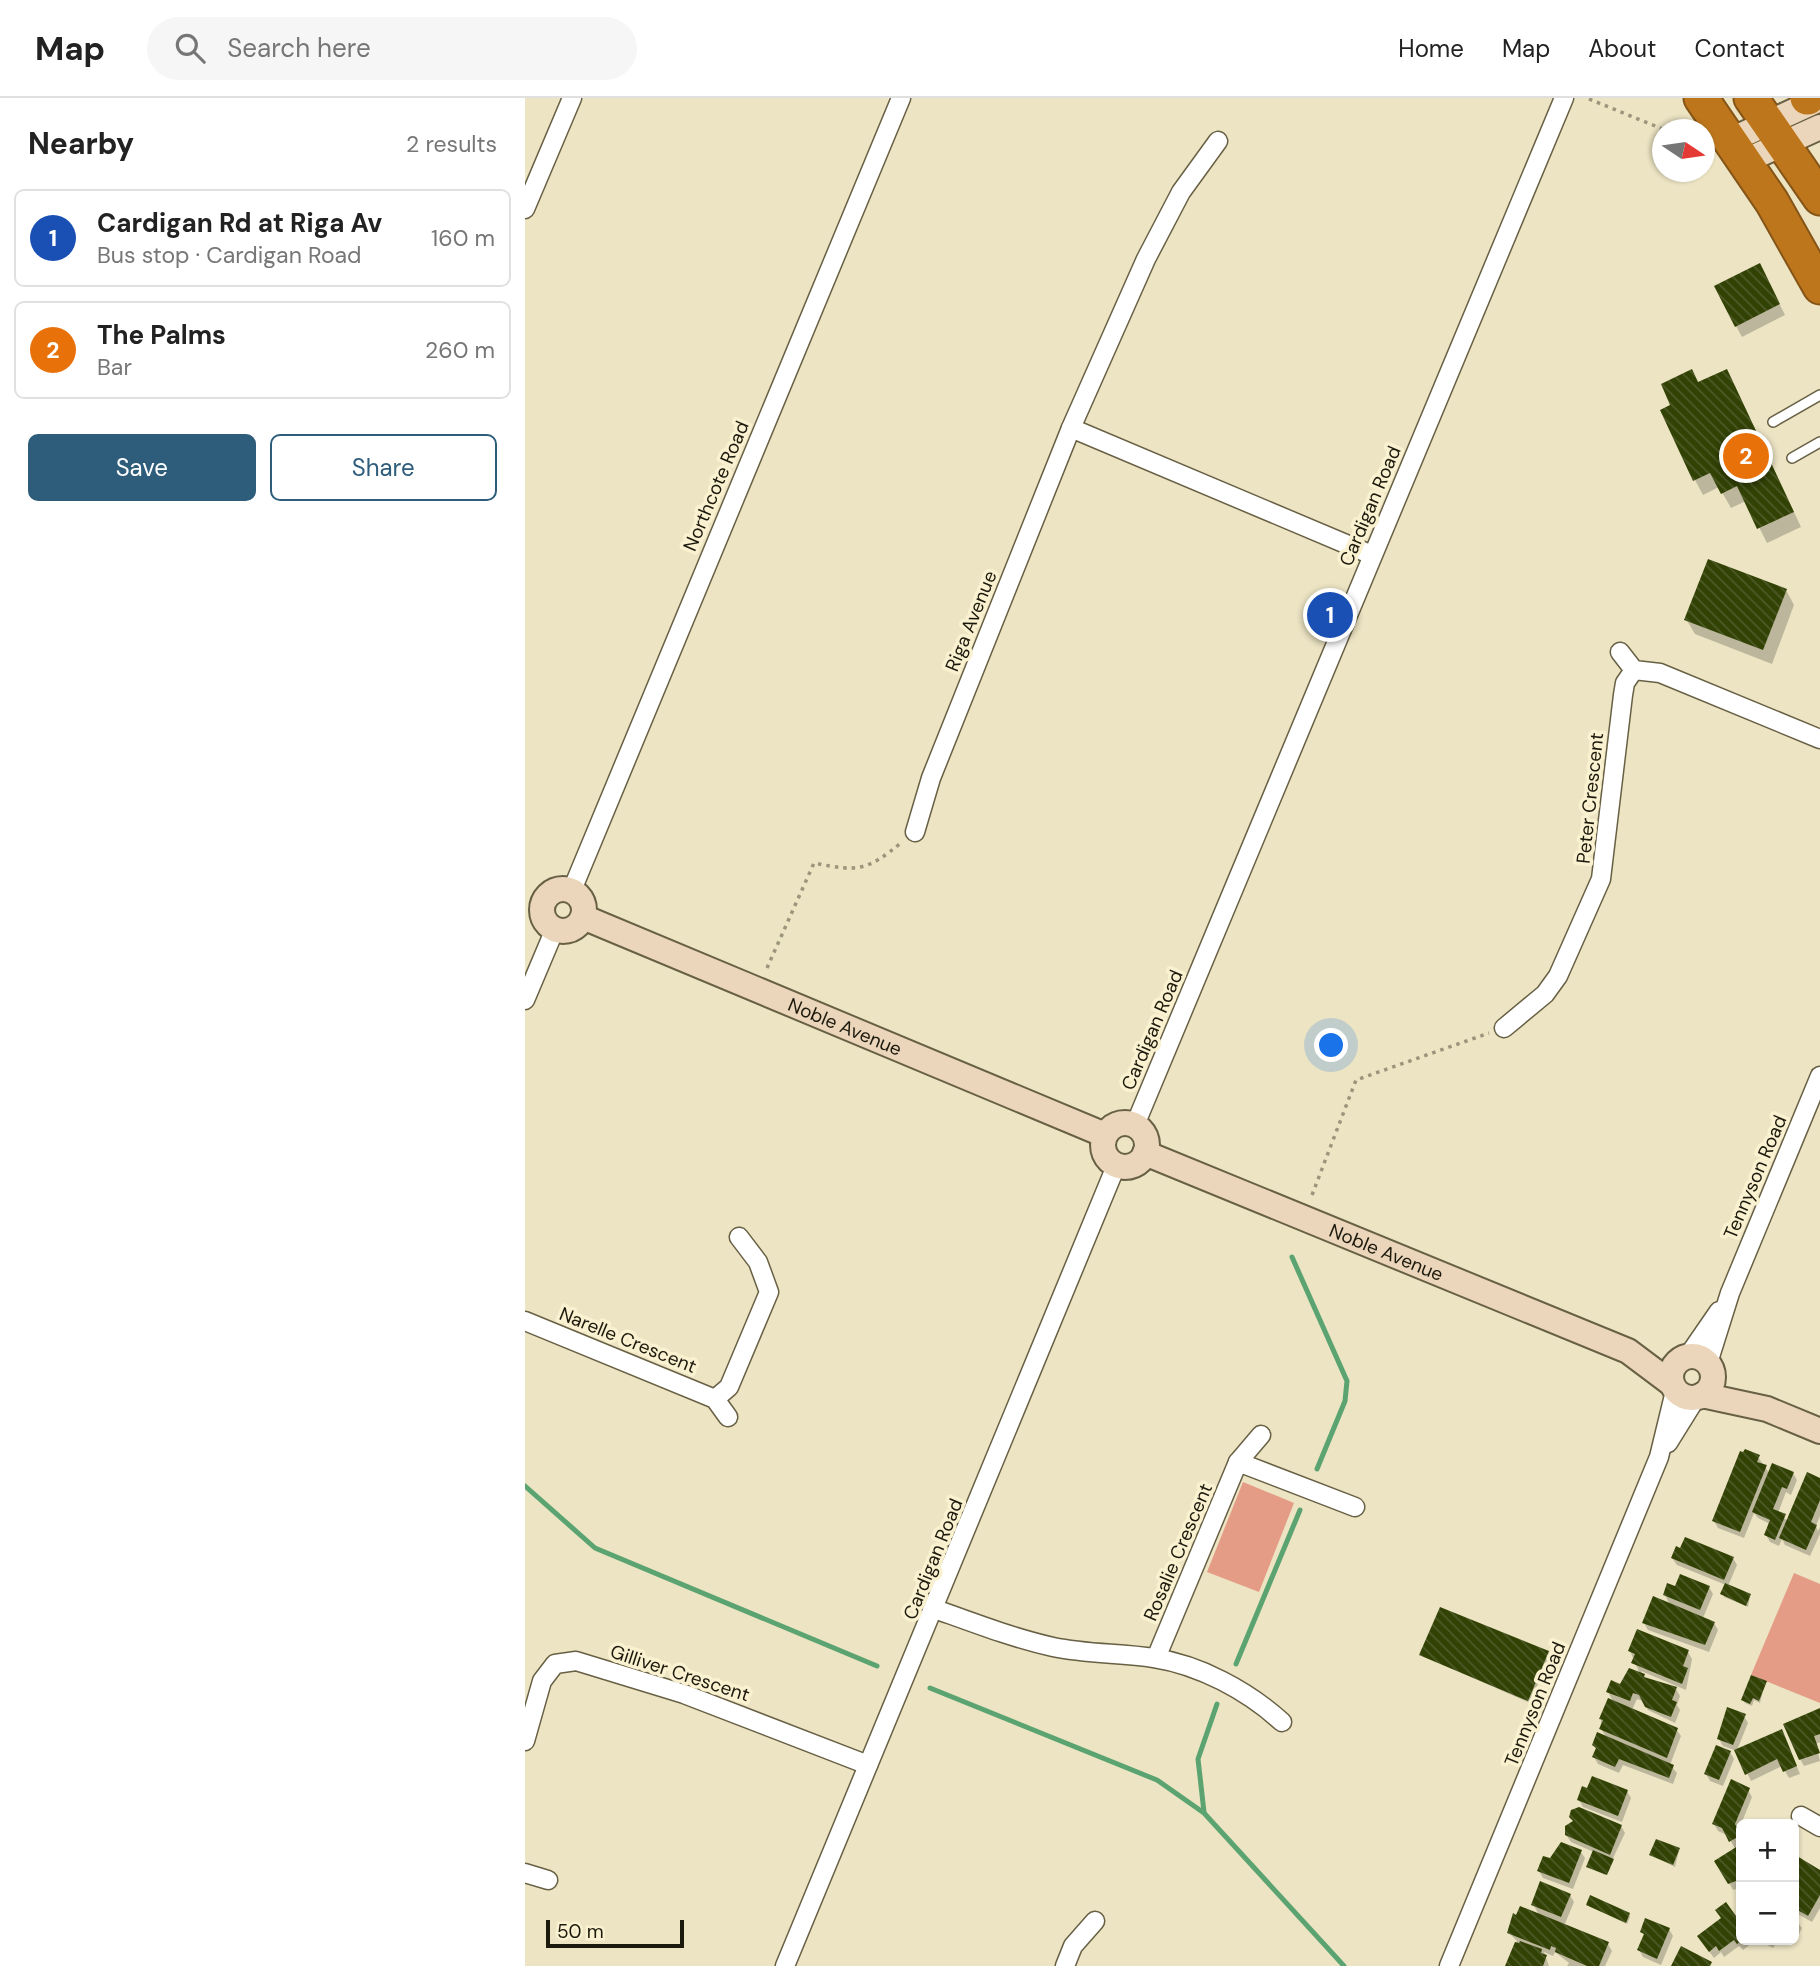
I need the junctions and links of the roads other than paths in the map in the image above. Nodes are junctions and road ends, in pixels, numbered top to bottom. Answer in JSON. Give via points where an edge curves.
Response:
{"nodes":[{"id":1,"x":572,"y":98,"type":"edge"},
{"id":2,"x":901,"y":98,"type":"edge"},
{"id":3,"x":1564,"y":98,"type":"edge"},
{"id":4,"x":1701,"y":98,"type":"edge"},
{"id":5,"x":1820,"y":99,"type":"edge"},
{"id":6,"x":1767,"y":121,"type":"edge"},
{"id":7,"x":1820,"y":127,"type":"edge"},
{"id":8,"x":1218,"y":141,"type":"dead end"},
{"id":9,"x":1738,"y":150,"type":"junction"},
{"id":10,"x":1820,"y":198,"type":"edge"},
{"id":11,"x":525,"y":209,"type":"edge"},
{"id":12,"x":1820,"y":287,"type":"edge"},
{"id":13,"x":1820,"y":395,"type":"edge"},
{"id":14,"x":1773,"y":422,"type":"dead end"},
{"id":15,"x":1071,"y":428,"type":"junction"},
{"id":16,"x":1820,"y":442,"type":"edge"},
{"id":17,"x":1792,"y":458,"type":"dead end"},
{"id":18,"x":1372,"y":555,"type":"junction"},
{"id":19,"x":1620,"y":652,"type":"dead end"},
{"id":20,"x":1634,"y":670,"type":"junction"},
{"id":21,"x":1820,"y":739,"type":"edge"},
{"id":22,"x":915,"y":832,"type":"road end"},
{"id":23,"x":572,"y":890,"type":"junction"},
{"id":24,"x":535,"y":897,"type":"edge"},
{"id":25,"x":583,"y":918,"type":"junction"},
{"id":26,"x":555,"y":929,"type":"junction"},
{"id":27,"x":525,"y":1000,"type":"edge"},
{"id":28,"x":1504,"y":1028,"type":"road end"},
{"id":29,"x":1820,"y":1076,"type":"edge"},
{"id":30,"x":1135,"y":1125,"type":"junction"},
{"id":31,"x":1105,"y":1135,"type":"junction"},
{"id":32,"x":1145,"y":1153,"type":"junction"},
{"id":33,"x":1116,"y":1166,"type":"junction"},
{"id":34,"x":739,"y":1237,"type":"dead end"},
{"id":35,"x":525,"y":1321,"type":"edge"},
{"id":36,"x":1628,"y":1351,"type":"junction"},
{"id":37,"x":1697,"y":1362,"type":"junction"},
{"id":38,"x":1686,"y":1392,"type":"junction"},
{"id":39,"x":715,"y":1399,"type":"junction"},
{"id":40,"x":1767,"y":1409,"type":"junction"},
{"id":41,"x":728,"y":1417,"type":"dead end"},
{"id":42,"x":1820,"y":1431,"type":"edge"},
{"id":43,"x":1261,"y":1434,"type":"dead end"},
{"id":44,"x":1238,"y":1462,"type":"junction"},
{"id":45,"x":1355,"y":1507,"type":"dead end"},
{"id":46,"x":935,"y":1609,"type":"junction"},
{"id":47,"x":1156,"y":1658,"type":"junction"},
{"id":48,"x":1282,"y":1722,"type":"dead end"},
{"id":49,"x":525,"y":1741,"type":"edge"},
{"id":50,"x":868,"y":1765,"type":"junction"},
{"id":51,"x":1801,"y":1816,"type":"dead end"},
{"id":52,"x":1820,"y":1827,"type":"edge"},
{"id":53,"x":525,"y":1873,"type":"edge"},
{"id":54,"x":548,"y":1880,"type":"dead end"},
{"id":55,"x":1095,"y":1921,"type":"dead end"},
{"id":56,"x":785,"y":1966,"type":"edge"},
{"id":57,"x":1065,"y":1966,"type":"edge"},
{"id":58,"x":1449,"y":1966,"type":"edge"}],
"edges":[{"from":1,"to":11,"type":"street"},
{"from":2,"to":23,"type":"street","name":"Northcote Road"},
{"from":3,"to":18,"type":"street","name":"Cardigan Road"},
{"from":4,"to":9,"type":"highway"},
{"from":5,"to":6,"type":"street"},
{"from":6,"to":7,"type":"street"},
{"from":6,"to":9,"type":"street"},
{"from":6,"to":10,"type":"highway"},
{"from":8,"to":15,"type":"street","name":"Riga Avenue","via":[[1181,192],[1146,259]]},
{"from":9,"to":12,"type":"highway"},
{"from":13,"to":14,"type":"lane"},
{"from":15,"to":18,"type":"street"},
{"from":15,"to":22,"type":"street","name":"Riga Avenue","via":[[931,778]]},
{"from":16,"to":17,"type":"lane"},
{"from":18,"to":30,"type":"street","name":"Cardigan Road"},
{"from":19,"to":20,"type":"street"},
{"from":20,"to":21,"type":"street","via":[[1660,673]]},
{"from":20,"to":28,"type":"street","name":"Peter Crescent","via":[[1623,695],[1601,879],[1558,976],[1545,994]]},
{"from":23,"to":24,"type":"street"},
{"from":23,"to":25,"type":"street","via":[[582,898]]},
{"from":24,"to":26,"type":"street","via":[[545,920]]},
{"from":25,"to":26,"type":"street","via":[[568,930]]},
{"from":25,"to":31,"type":"street","name":"Noble Avenue"},
{"from":26,"to":27,"type":"street"},
{"from":29,"to":37,"type":"street","name":"Tennyson Road"},
{"from":30,"to":31,"type":"street","via":[[1118,1124]]},
{"from":30,"to":32,"type":"street","via":[[1145,1137]]},
{"from":31,"to":33,"type":"street","via":[[1104,1153]]},
{"from":32,"to":33,"type":"street","via":[[1133,1166]]},
{"from":32,"to":36,"type":"street","name":"Noble Avenue"},
{"from":33,"to":46,"type":"street","name":"Cardigan Road"},
{"from":34,"to":39,"type":"street","via":[[758,1262],[769,1292],[729,1387]]},
{"from":35,"to":39,"type":"street","name":"Narelle Crescent"},
{"from":36,"to":37,"type":"street","name":"Noble Avenue"},
{"from":36,"to":38,"type":"street","name":"Noble Avenue"},
{"from":37,"to":38,"type":"street","via":[[1672,1370]]},
{"from":37,"to":38,"type":"street","via":[[1711,1384]]},
{"from":37,"to":40,"type":"street","name":"Noble Avenue"},
{"from":38,"to":40,"type":"street","name":"Noble Avenue"},
{"from":38,"to":58,"type":"street","name":"Tennyson Road"},
{"from":39,"to":41,"type":"street"},
{"from":40,"to":42,"type":"street","name":"Noble Avenue"},
{"from":43,"to":44,"type":"street","name":"Rosalie Crescent"},
{"from":44,"to":45,"type":"street"},
{"from":44,"to":47,"type":"street","name":"Rosalie Crescent"},
{"from":46,"to":47,"type":"street","via":[[1053,1647]]},
{"from":46,"to":50,"type":"street","name":"Cardigan Road"},
{"from":47,"to":48,"type":"street","via":[[1233,1687]]},
{"from":49,"to":50,"type":"street","name":"Gilliver Crescent","via":[[542,1681],[555,1664],[576,1661],[684,1694]]},
{"from":50,"to":56,"type":"street","name":"Cardigan Road"},
{"from":51,"to":52,"type":"street"},
{"from":53,"to":54,"type":"street"},
{"from":55,"to":57,"type":"street","via":[[1073,1947]]}]}
